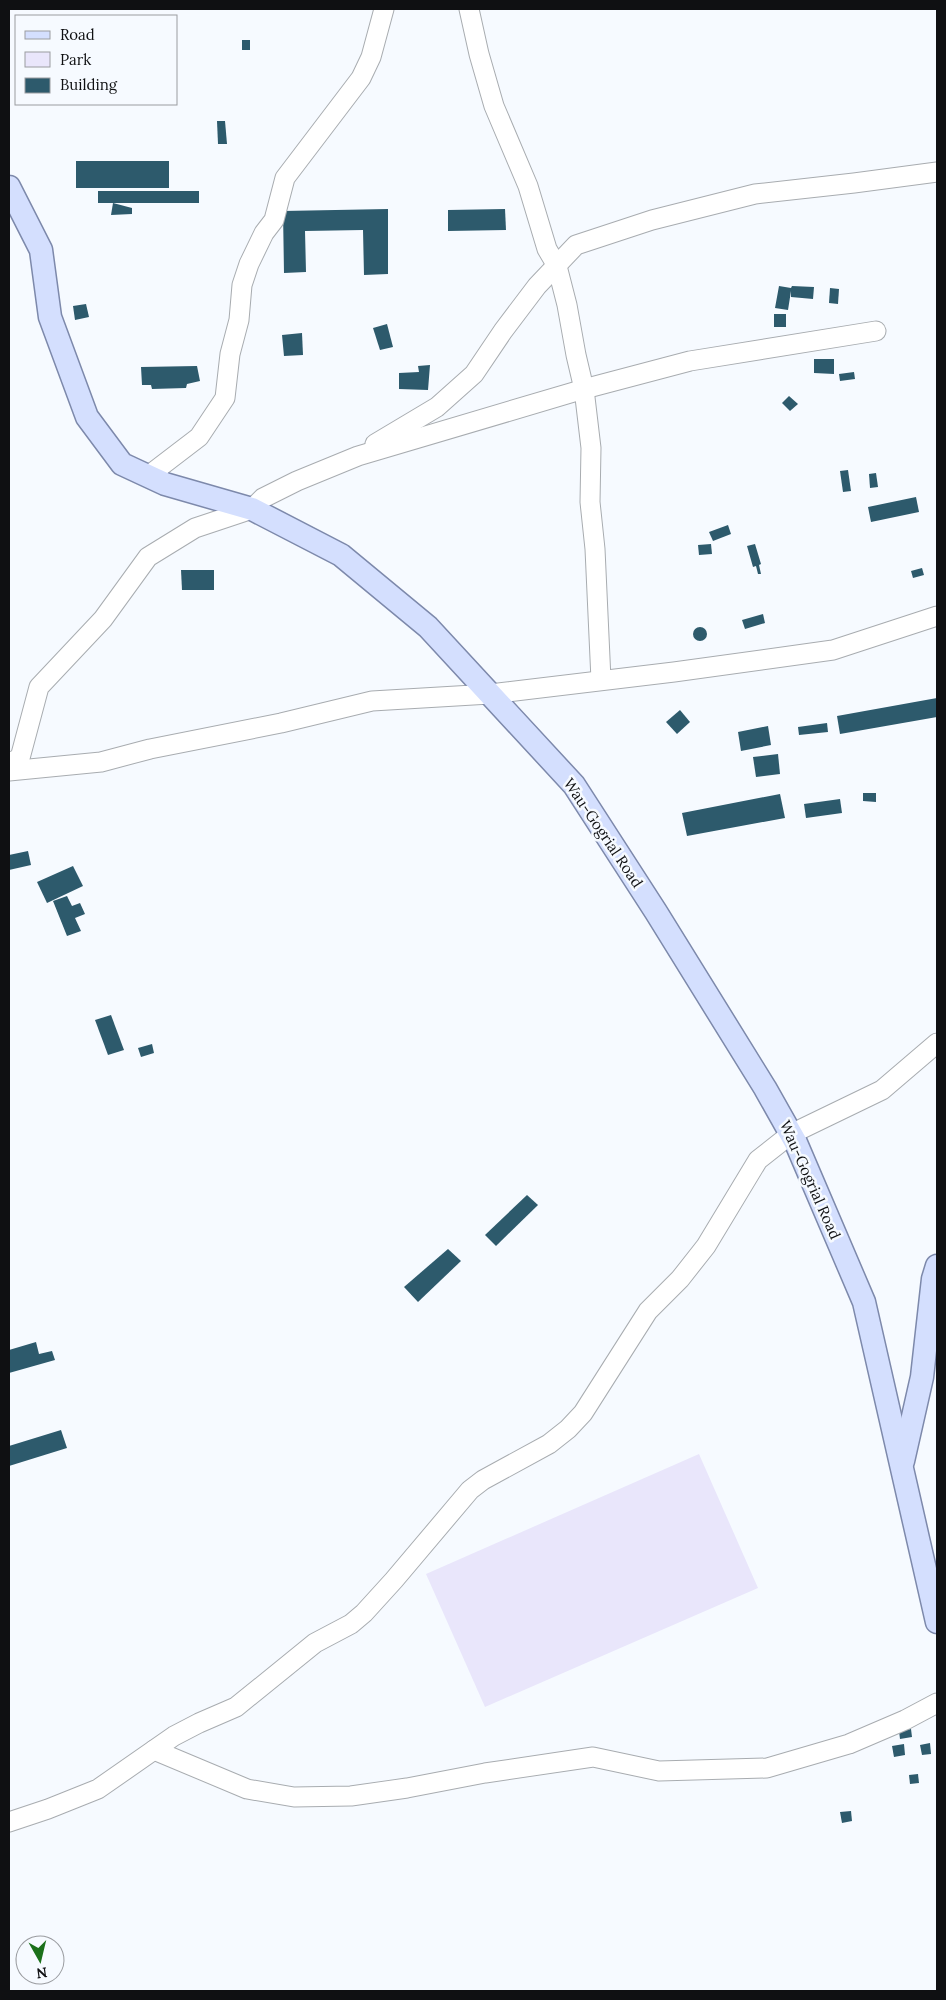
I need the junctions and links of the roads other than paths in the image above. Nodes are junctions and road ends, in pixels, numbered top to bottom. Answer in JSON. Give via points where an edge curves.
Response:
{"nodes":[{"id":1,"x":384,"y":9,"type":"edge"},
{"id":2,"x":469,"y":9,"type":"edge"},
{"id":3,"x":937,"y":172,"type":"edge"},
{"id":4,"x":9,"y":187,"type":"edge"},
{"id":5,"x":557,"y":266,"type":"junction"},
{"id":6,"x":876,"y":331,"type":"dead end"},
{"id":7,"x":584,"y":389,"type":"junction"},
{"id":8,"x":358,"y":456,"type":"junction"},
{"id":9,"x":148,"y":476,"type":"junction"},
{"id":10,"x":252,"y":509,"type":"junction"},
{"id":11,"x":937,"y":616,"type":"edge"},
{"id":12,"x":601,"y":680,"type":"junction"},
{"id":13,"x":490,"y":694,"type":"junction"},
{"id":14,"x":9,"y":763,"type":"edge"},
{"id":15,"x":9,"y":771,"type":"edge"},
{"id":16,"x":937,"y":1043,"type":"edge"},
{"id":17,"x":791,"y":1134,"type":"junction"},
{"id":18,"x":937,"y":1266,"type":"edge"},
{"id":19,"x":901,"y":1468,"type":"junction"},
{"id":20,"x":937,"y":1622,"type":"edge"},
{"id":21,"x":937,"y":1703,"type":"edge"},
{"id":22,"x":154,"y":1750,"type":"junction"},
{"id":23,"x":9,"y":1822,"type":"edge"}],
"edges":[{"from":1,"to":9,"type":"street","via":[[371,57],[361,78],[285,178],[274,220],[249,264],[242,285],[225,398],[198,436]]},
{"from":2,"to":5,"type":"street","via":[[494,106],[528,186],[546,249]]},
{"from":3,"to":5,"type":"street","via":[[756,194],[652,220],[576,245]]},
{"from":4,"to":9,"type":"main road","name":"Wau-Gogrial Road","via":[[41,250],[50,317],[87,417],[122,464]]},
{"from":5,"to":7,"type":"street"},
{"from":5,"to":8,"type":"street","via":[[526,301],[474,374],[437,407]]},
{"from":6,"to":7,"type":"street","via":[[690,361]]},
{"from":7,"to":8,"type":"street"},
{"from":7,"to":12,"type":"street","via":[[591,448],[590,502]]},
{"from":8,"to":10,"type":"street","via":[[297,481],[263,498]]},
{"from":9,"to":10,"type":"main road","name":"Wau-Gogrial Road"},
{"from":10,"to":13,"type":"main road","name":"Wau-Gogrial Road","via":[[342,554],[428,627]]},
{"from":10,"to":14,"type":"street","via":[[195,528],[148,557],[103,619],[39,687],[20,758]]},
{"from":11,"to":12,"type":"street","via":[[833,650]]},
{"from":12,"to":13,"type":"street"},
{"from":13,"to":15,"type":"street","via":[[372,701],[101,762]]},
{"from":13,"to":17,"type":"main road","name":"Wau-Gogrial Road","via":[[574,785],[656,912]]},
{"from":16,"to":17,"type":"street","via":[[882,1090]]},
{"from":17,"to":19,"type":"main road","name":"Wau-Gogrial Road","via":[[864,1302]]},
{"from":17,"to":22,"type":"street","via":[[758,1160],[706,1246],[680,1280],[648,1311],[583,1414],[568,1429],[549,1444],[470,1490],[394,1580],[351,1624],[315,1643],[236,1707],[199,1722]]},
{"from":18,"to":19,"type":"main road","via":[[922,1377]]},
{"from":19,"to":20,"type":"main road","name":"Wau-Gogrial Road"},
{"from":21,"to":22,"type":"street","via":[[849,1744],[767,1768],[659,1770],[593,1757],[351,1796],[294,1797],[247,1789]]},
{"from":22,"to":23,"type":"street","via":[[90,1793]]}]}
